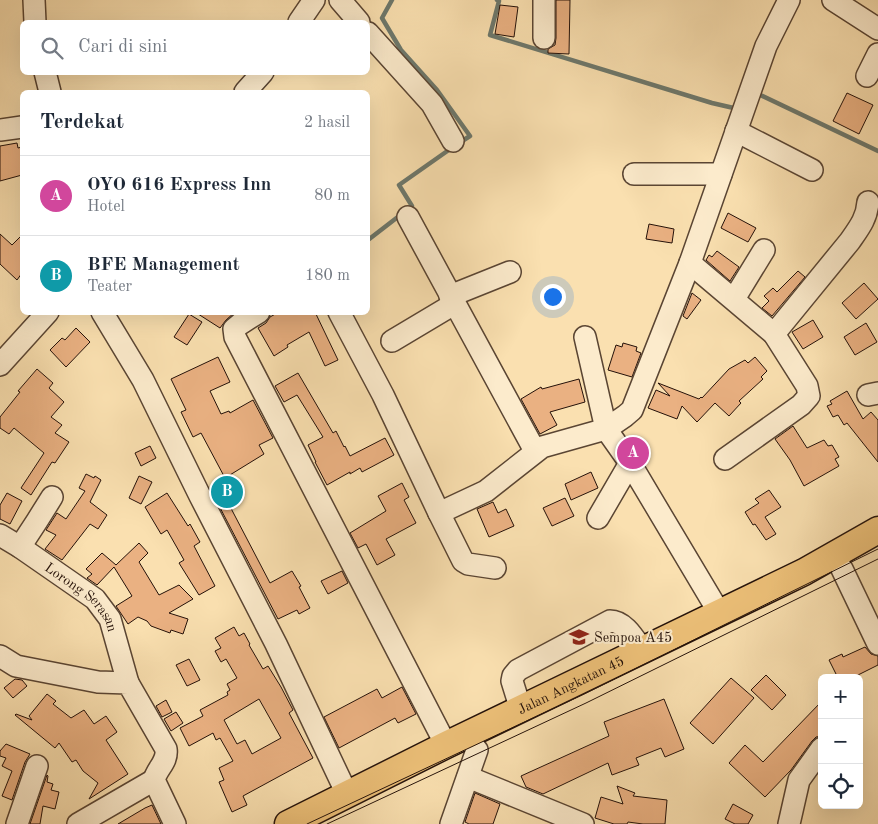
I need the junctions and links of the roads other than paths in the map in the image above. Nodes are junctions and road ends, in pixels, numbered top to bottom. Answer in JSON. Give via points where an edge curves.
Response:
{"nodes":[{"id":1,"x":34,"y":0,"type":"edge"},
{"id":2,"x":314,"y":0,"type":"edge"},
{"id":3,"x":340,"y":0,"type":"edge"},
{"id":4,"x":544,"y":0,"type":"edge"},
{"id":5,"x":789,"y":0,"type":"edge"},
{"id":6,"x":834,"y":0,"type":"edge"},
{"id":7,"x":35,"y":20,"type":"edge"},
{"id":8,"x":299,"y":20,"type":"edge"},
{"id":9,"x":357,"y":20,"type":"edge"},
{"id":10,"x":878,"y":29,"type":"edge"},
{"id":11,"x":370,"y":35,"type":"edge"},
{"id":12,"x":544,"y":38,"type":"dead end"},
{"id":13,"x":878,"y":54,"type":"edge"},
{"id":14,"x":46,"y":75,"type":"edge"},
{"id":15,"x":866,"y":76,"type":"dead end"},
{"id":16,"x":50,"y":90,"type":"edge"},
{"id":17,"x":741,"y":118,"type":"junction"},
{"id":18,"x":20,"y":127,"type":"edge"},
{"id":19,"x":0,"y":130,"type":"edge"},
{"id":20,"x":454,"y":141,"type":"dead end"},
{"id":21,"x":812,"y":170,"type":"dead end"},
{"id":22,"x":634,"y":174,"type":"dead end"},
{"id":23,"x":721,"y":174,"type":"junction"},
{"id":24,"x":868,"y":202,"type":"dead end"},
{"id":25,"x":408,"y":217,"type":"dead end"},
{"id":26,"x":764,"y":250,"type":"dead end"},
{"id":27,"x":690,"y":263,"type":"junction"},
{"id":28,"x":510,"y":272,"type":"dead end"},
{"id":29,"x":452,"y":300,"type":"junction"},
{"id":30,"x":734,"y":300,"type":"junction"},
{"id":31,"x":45,"y":315,"type":"edge"},
{"id":32,"x":104,"y":315,"type":"edge"},
{"id":33,"x":254,"y":315,"type":"edge"},
{"id":34,"x":341,"y":315,"type":"edge"},
{"id":35,"x":774,"y":334,"type":"junction"},
{"id":36,"x":585,"y":337,"type":"dead end"},
{"id":37,"x":392,"y":341,"type":"dead end"},
{"id":38,"x":0,"y":365,"type":"edge"},
{"id":39,"x":606,"y":429,"type":"junction"},
{"id":40,"x":535,"y":451,"type":"junction"},
{"id":41,"x":725,"y":459,"type":"dead end"},
{"id":42,"x":630,"y":463,"type":"junction"},
{"id":43,"x":52,"y":497,"type":"dead end"},
{"id":44,"x":439,"y":513,"type":"junction"},
{"id":45,"x":598,"y":518,"type":"dead end"},
{"id":46,"x":878,"y":530,"type":"edge"},
{"id":47,"x":0,"y":535,"type":"edge"},
{"id":48,"x":20,"y":546,"type":"junction"},
{"id":49,"x":878,"y":551,"type":"edge"},
{"id":50,"x":495,"y":568,"type":"dead end"},
{"id":51,"x":842,"y":569,"type":"junction"},
{"id":52,"x":720,"y":614,"type":"junction"},
{"id":53,"x":878,"y":644,"type":"edge"},
{"id":54,"x":643,"y":651,"type":"junction"},
{"id":55,"x":0,"y":656,"type":"edge"},
{"id":56,"x":128,"y":683,"type":"junction"},
{"id":57,"x":521,"y":710,"type":"junction"},
{"id":58,"x":446,"y":744,"type":"junction"},
{"id":59,"x":477,"y":750,"type":"junction"},
{"id":60,"x":818,"y":754,"type":"edge"},
{"id":61,"x":36,"y":766,"type":"dead end"},
{"id":62,"x":468,"y":777,"type":"junction"},
{"id":63,"x":154,"y":780,"type":"junction"},
{"id":64,"x":347,"y":794,"type":"junction"},
{"id":65,"x":17,"y":824,"type":"edge"},
{"id":66,"x":78,"y":824,"type":"edge"},
{"id":67,"x":175,"y":824,"type":"edge"},
{"id":68,"x":288,"y":824,"type":"edge"},
{"id":69,"x":321,"y":824,"type":"edge"},
{"id":70,"x":450,"y":824,"type":"edge"},
{"id":71,"x":583,"y":824,"type":"edge"},
{"id":72,"x":790,"y":824,"type":"edge"}],
"edges":[{"from":1,"to":7,"type":"street"},
{"from":2,"to":8,"type":"street"},
{"from":3,"to":9,"type":"street"},
{"from":4,"to":12,"type":"street"},
{"from":5,"to":17,"type":"street","via":[[766,46]]},
{"from":6,"to":10,"type":"street"},
{"from":11,"to":20,"type":"street","via":[[432,104]]},
{"from":13,"to":15,"type":"street"},
{"from":14,"to":16,"type":"street"},
{"from":17,"to":21,"type":"street"},
{"from":17,"to":23,"type":"street"},
{"from":18,"to":19,"type":"street"},
{"from":22,"to":23,"type":"street"},
{"from":23,"to":27,"type":"street"},
{"from":24,"to":35,"type":"street","via":[[865,217],[856,233]]},
{"from":25,"to":29,"type":"street"},
{"from":26,"to":30,"type":"street"},
{"from":27,"to":30,"type":"street"},
{"from":27,"to":39,"type":"street","via":[[632,410]]},
{"from":28,"to":29,"type":"street"},
{"from":29,"to":37,"type":"street"},
{"from":29,"to":40,"type":"street"},
{"from":30,"to":35,"type":"street"},
{"from":31,"to":38,"type":"street"},
{"from":32,"to":64,"type":"street","via":[[143,380],[276,644]]},
{"from":33,"to":58,"type":"street","via":[[234,329],[235,337]]},
{"from":34,"to":44,"type":"street"},
{"from":35,"to":41,"type":"street","via":[[807,386],[809,396]]},
{"from":36,"to":39,"type":"street"},
{"from":39,"to":40,"type":"street"},
{"from":39,"to":42,"type":"street"},
{"from":40,"to":44,"type":"street","via":[[486,490]]},
{"from":42,"to":45,"type":"street"},
{"from":42,"to":52,"type":"street"},
{"from":43,"to":48,"type":"street"},
{"from":44,"to":50,"type":"street","via":[[463,561]]},
{"from":46,"to":52,"type":"main road","name":"Jalan Angkatan 45"},
{"from":47,"to":48,"type":"street","name":"Lorong Serasan"},
{"from":48,"to":56,"type":"street","name":"Lorong Serasan","via":[[95,599],[110,619]]},
{"from":49,"to":51,"type":"main road","name":"Jalan Angkatan 45"},
{"from":51,"to":53,"type":"street"},
{"from":51,"to":59,"type":"main road","name":"Jalan Angkatan 45"},
{"from":52,"to":54,"type":"main road","name":"Jalan Angkatan 45"},
{"from":54,"to":57,"type":"main road","name":"Jalan Angkatan 45"},
{"from":54,"to":57,"type":"street","via":[[627,630],[610,621],[518,670],[512,681]]},
{"from":55,"to":56,"type":"street","via":[[16,666],[98,682]]},
{"from":56,"to":63,"type":"street","name":"Lorong Serasan","via":[[166,749],[166,761]]},
{"from":57,"to":58,"type":"main road","name":"Jalan Angkatan 45"},
{"from":58,"to":64,"type":"main road","name":"Jalan Angkatan 45"},
{"from":59,"to":62,"type":"street"},
{"from":59,"to":69,"type":"main road","name":"Jalan Angkatan 45"},
{"from":60,"to":72,"type":"street","via":[[799,780]]},
{"from":61,"to":65,"type":"street"},
{"from":62,"to":70,"type":"street"},
{"from":62,"to":71,"type":"street"},
{"from":63,"to":66,"type":"street"},
{"from":63,"to":67,"type":"street"},
{"from":64,"to":68,"type":"main road","name":"Jalan Angkatan 45"}]}
